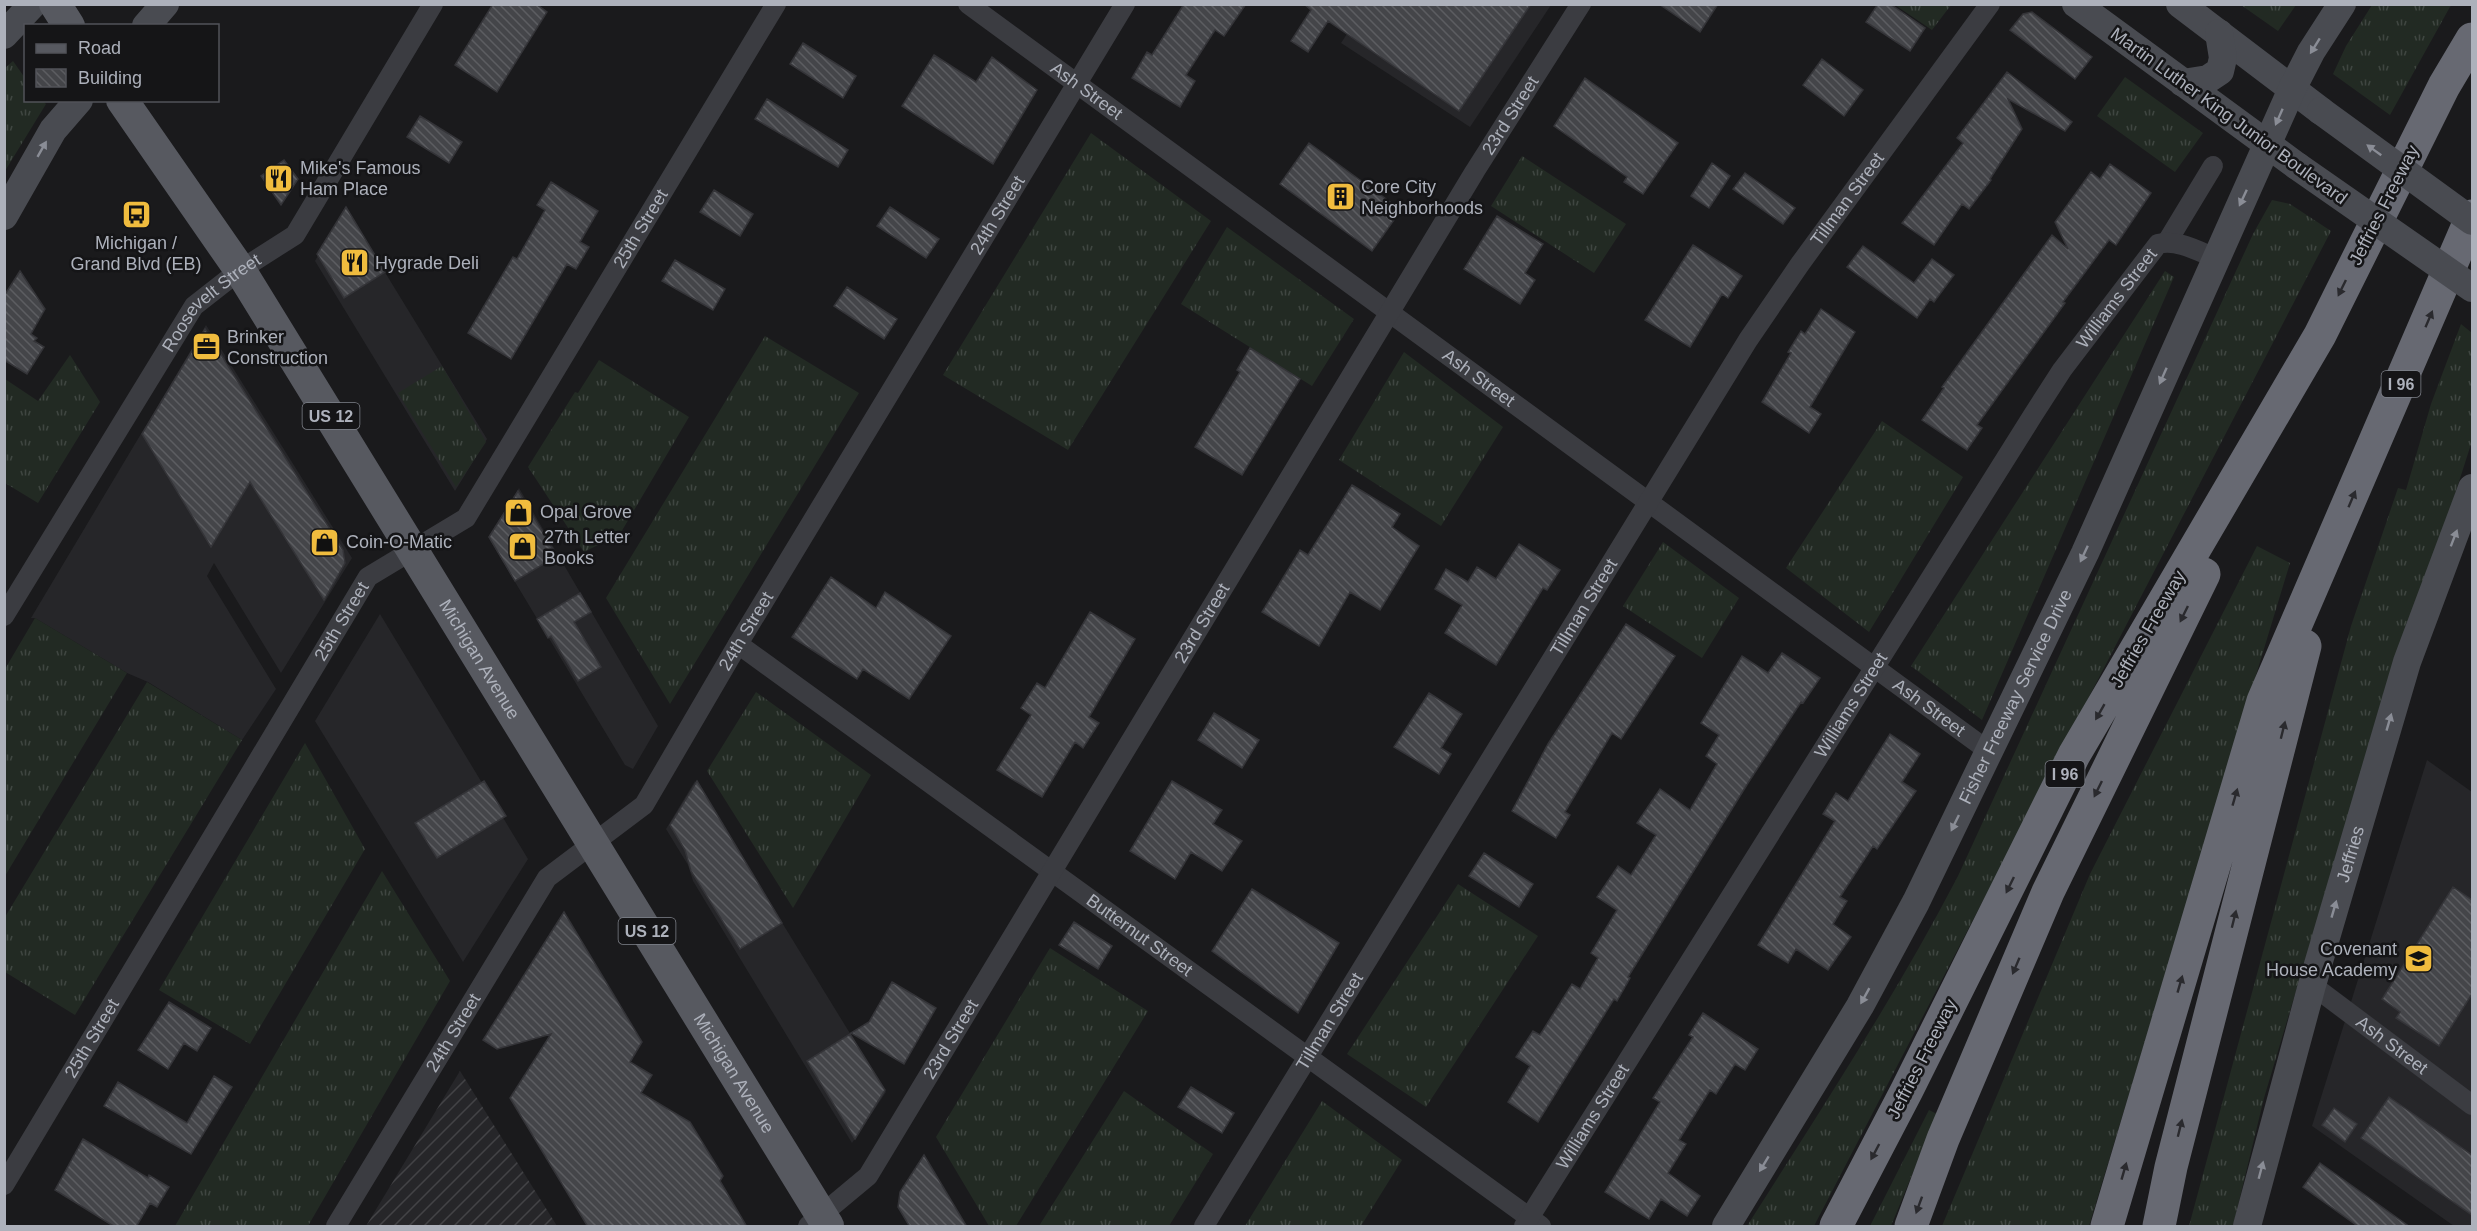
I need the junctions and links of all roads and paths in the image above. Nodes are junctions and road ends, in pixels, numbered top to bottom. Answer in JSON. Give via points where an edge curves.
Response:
{"nodes":[{"id":1,"x":33,"y":4,"type":"edge"},
{"id":2,"x":55,"y":4,"type":"edge"},
{"id":3,"x":165,"y":4,"type":"edge"},
{"id":4,"x":433,"y":4,"type":"edge"},
{"id":5,"x":776,"y":4,"type":"edge"},
{"id":6,"x":968,"y":4,"type":"edge"},
{"id":7,"x":1125,"y":4,"type":"edge"},
{"id":8,"x":1581,"y":4,"type":"edge"},
{"id":9,"x":1990,"y":4,"type":"edge"},
{"id":10,"x":2076,"y":4,"type":"edge"},
{"id":11,"x":2180,"y":4,"type":"edge"},
{"id":12,"x":2342,"y":4,"type":"edge"},
{"id":13,"x":68,"y":24,"type":"edge"},
{"id":14,"x":148,"y":24,"type":"edge"},
{"id":15,"x":2219,"y":33,"type":"junction"},
{"id":16,"x":4,"y":34,"type":"edge"},
{"id":17,"x":2472,"y":39,"type":"edge"},
{"id":18,"x":2183,"y":83,"type":"junction"},
{"id":19,"x":1076,"y":84,"type":"junction"},
{"id":20,"x":2292,"y":89,"type":"junction"},
{"id":21,"x":77,"y":102,"type":"edge"},
{"id":22,"x":123,"y":102,"type":"edge"},
{"id":23,"x":2267,"y":145,"type":"junction"},
{"id":24,"x":2213,"y":166,"type":"dead end"},
{"id":25,"x":8,"y":203,"type":"edge"},
{"id":26,"x":2472,"y":216,"type":"edge"},
{"id":27,"x":2472,"y":221,"type":"edge"},
{"id":28,"x":2167,"y":242,"type":"junction"},
{"id":29,"x":2215,"y":258,"type":"junction"},
{"id":30,"x":240,"y":270,"type":"junction"},
{"id":31,"x":2472,"y":288,"type":"edge"},
{"id":32,"x":1389,"y":314,"type":"junction"},
{"id":33,"x":2320,"y":335,"type":"junction"},
{"id":34,"x":2472,"y":488,"type":"edge"},
{"id":35,"x":1649,"y":503,"type":"junction"},
{"id":36,"x":414,"y":550,"type":"junction"},
{"id":37,"x":2329,"y":553,"type":"junction"},
{"id":38,"x":4,"y":616,"type":"edge"},
{"id":39,"x":738,"y":644,"type":"junction"},
{"id":40,"x":1874,"y":667,"type":"junction"},
{"id":41,"x":1990,"y":752,"type":"junction"},
{"id":42,"x":593,"y":843,"type":"junction"},
{"id":43,"x":1052,"y":872,"type":"junction"},
{"id":44,"x":2312,"y":985,"type":"junction"},
{"id":45,"x":1308,"y":1057,"type":"junction"},
{"id":46,"x":2472,"y":1105,"type":"edge"},
{"id":47,"x":4,"y":1185,"type":"edge"},
{"id":48,"x":819,"y":1222,"type":"edge"},
{"id":49,"x":1532,"y":1224,"type":"edge"},
{"id":50,"x":336,"y":1227,"type":"edge"},
{"id":51,"x":1204,"y":1227,"type":"edge"},
{"id":52,"x":1726,"y":1227,"type":"edge"},
{"id":53,"x":1836,"y":1227,"type":"edge"},
{"id":54,"x":1911,"y":1227,"type":"edge"},
{"id":55,"x":2107,"y":1227,"type":"edge"},
{"id":56,"x":2159,"y":1227,"type":"edge"},
{"id":57,"x":2247,"y":1227,"type":"edge"}],
"edges":[{"from":1,"to":16,"type":"street"},
{"from":2,"to":13,"type":"main road"},
{"from":3,"to":14,"type":"street"},
{"from":4,"to":30,"type":"street","name":"Roosevelt Street","via":[[295,235]]},
{"from":5,"to":36,"type":"street","name":"25th Street","via":[[466,518]]},
{"from":6,"to":19,"type":"street","name":"Ash Street"},
{"from":7,"to":19,"type":"street","name":"24th Street"},
{"from":8,"to":32,"type":"street","name":"23rd Street"},
{"from":9,"to":35,"type":"street","name":"Tillman Street","via":[[1793,273]]},
{"from":10,"to":18,"type":"street","name":"Martin Luther King Junior Boulevard"},
{"from":11,"to":15,"type":"street"},
{"from":12,"to":20,"type":"street","one_way":true},
{"from":15,"to":18,"type":"street","via":[[2223,58],[2220,71],[2208,79]]},
{"from":15,"to":20,"type":"street"},
{"from":17,"to":33,"type":"highway","name":"Jeffries Freeway","number":"I 96","one_way":true,"via":[[2444,86]]},
{"from":18,"to":23,"type":"street","name":"Martin Luther King Junior Boulevard"},
{"from":19,"to":32,"type":"street","name":"Ash Street"},
{"from":19,"to":39,"type":"street","name":"24th Street"},
{"from":20,"to":23,"type":"street","one_way":true},
{"from":27,"to":20,"type":"street","one_way":true,"bridge":true},
{"from":25,"to":21,"type":"street","one_way":true,"via":[[53,130]]},
{"from":22,"to":30,"type":"main road","name":"Michigan Avenue","number":"US 12"},
{"from":23,"to":29,"type":"street","name":"Fisher Freeway Service Drive","one_way":true},
{"from":23,"to":31,"type":"street","name":"Martin Luther King Junior Boulevard","bridge":true},
{"from":24,"to":28,"type":"street"},
{"from":37,"to":26,"type":"highway","number":"I 96","one_way":true},
{"from":28,"to":29,"type":"street","name":"Williams Street"},
{"from":28,"to":40,"type":"street","name":"Williams Street","via":[[2150,252],[2062,370]]},
{"from":29,"to":41,"type":"street","name":"Fisher Freeway Service Drive","one_way":true,"via":[[2085,553]]},
{"from":30,"to":36,"type":"main road","name":"Michigan Avenue","number":"US 12"},
{"from":30,"to":38,"type":"street","name":"Roosevelt Street","via":[[194,306]]},
{"from":32,"to":35,"type":"street","name":"Ash Street"},
{"from":32,"to":43,"type":"street","name":"23rd Street"},
{"from":33,"to":53,"type":"highway","name":"Jeffries Freeway","number":"I 96","one_way":true,"via":[[2074,755]]},
{"from":33,"to":54,"type":"highway","one_way":true,"via":[[2048,892],[1943,1139]]},
{"from":44,"to":34,"type":"street","name":"Jeffries","one_way":true,"via":[[2407,662]]},
{"from":35,"to":40,"type":"street","name":"Ash Street"},
{"from":35,"to":45,"type":"street","name":"Tillman Street"},
{"from":36,"to":42,"type":"main road","name":"Michigan Avenue","number":"US 12"},
{"from":36,"to":47,"type":"street","name":"25th Street","via":[[368,577]]},
{"from":55,"to":37,"type":"highway","number":"I 96","one_way":true,"via":[[2264,701]]},
{"from":56,"to":37,"type":"highway","one_way":true,"via":[[2170,1167]]},
{"from":39,"to":42,"type":"street","name":"24th Street","via":[[644,805]]},
{"from":39,"to":43,"type":"street","name":"Butternut Street"},
{"from":40,"to":41,"type":"street","name":"Ash Street"},
{"from":40,"to":49,"type":"street","name":"Williams Street"},
{"from":41,"to":52,"type":"street","name":"Fisher Freeway Service Drive","one_way":true,"via":[[1860,1006]]},
{"from":42,"to":48,"type":"main road","name":"Michigan Avenue","number":"US 12"},
{"from":42,"to":50,"type":"street","name":"24th Street","via":[[547,878]]},
{"from":43,"to":45,"type":"street","name":"Butternut Street"},
{"from":43,"to":48,"type":"street","name":"23rd Street","via":[[868,1176]]},
{"from":44,"to":46,"type":"street","name":"Ash Street"},
{"from":57,"to":44,"type":"street","name":"Jeffries","one_way":true},
{"from":45,"to":49,"type":"street","name":"Butternut Street"},
{"from":45,"to":51,"type":"street","name":"Tillman Street"}]}
